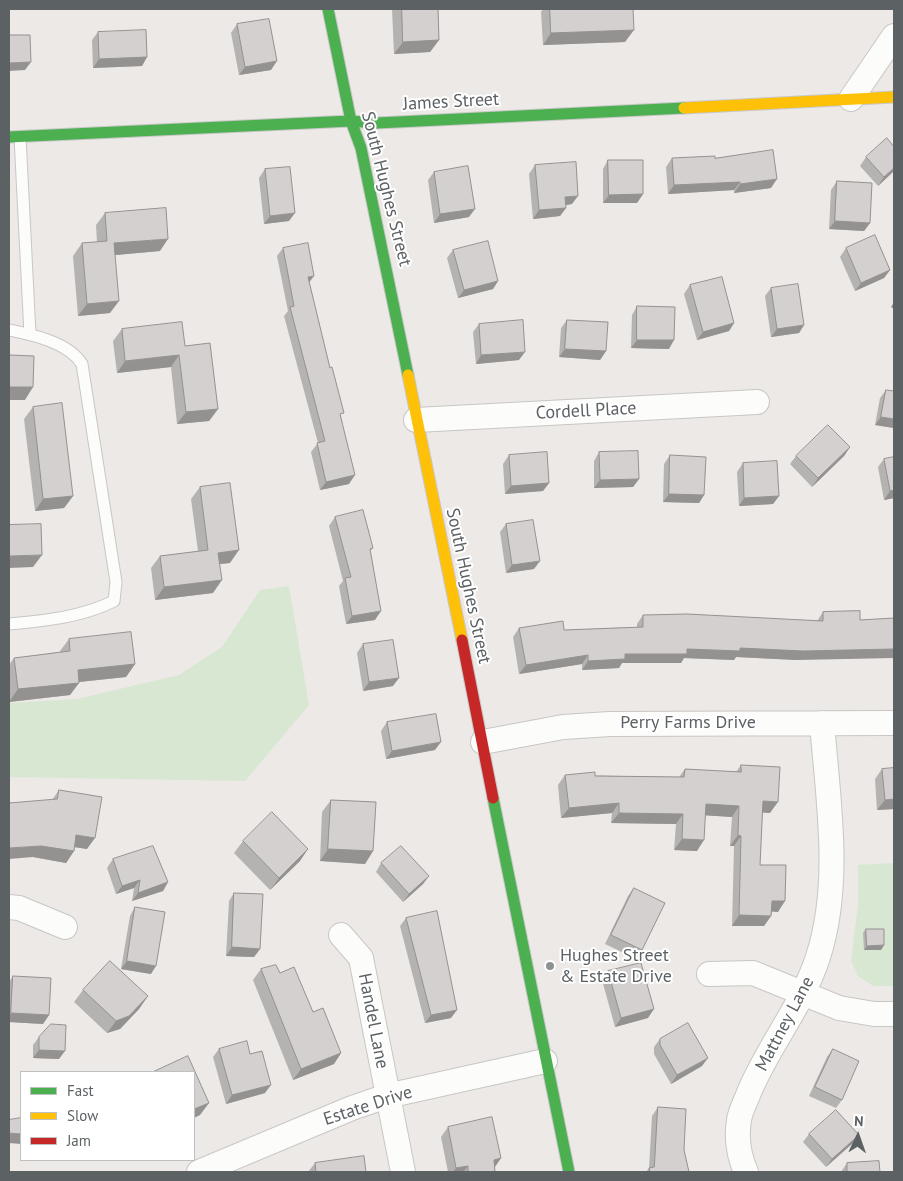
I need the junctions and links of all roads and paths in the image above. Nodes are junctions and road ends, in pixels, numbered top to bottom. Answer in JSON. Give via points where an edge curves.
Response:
{"nodes":[{"id":1,"x":328,"y":9,"type":"edge"},
{"id":2,"x":894,"y":36,"type":"edge"},
{"id":3,"x":894,"y":97,"type":"edge"},
{"id":4,"x":851,"y":99,"type":"junction"},
{"id":5,"x":351,"y":121,"type":"junction"},
{"id":6,"x":14,"y":137,"type":"edge"},
{"id":7,"x":9,"y":330,"type":"edge"},
{"id":8,"x":30,"y":334,"type":"junction"},
{"id":9,"x":757,"y":402,"type":"dead end"},
{"id":10,"x":416,"y":420,"type":"junction"},
{"id":11,"x":9,"y":624,"type":"edge"},
{"id":12,"x":822,"y":723,"type":"junction"},
{"id":13,"x":894,"y":723,"type":"edge"},
{"id":14,"x":483,"y":742,"type":"junction"},
{"id":15,"x":9,"y":907,"type":"edge"},
{"id":16,"x":65,"y":927,"type":"dead end"},
{"id":17,"x":340,"y":935,"type":"dead end"},
{"id":18,"x":709,"y":974,"type":"dead end"},
{"id":19,"x":805,"y":993,"type":"junction"},
{"id":20,"x":894,"y":1014,"type":"edge"},
{"id":21,"x":545,"y":1061,"type":"junction"},
{"id":22,"x":387,"y":1096,"type":"junction"},
{"id":23,"x":199,"y":1172,"type":"edge"},
{"id":24,"x":403,"y":1172,"type":"edge"},
{"id":25,"x":569,"y":1172,"type":"edge"},
{"id":26,"x":746,"y":1172,"type":"edge"}],
"edges":[{"from":1,"to":5,"type":"street","name":"South Hughes Street"},
{"from":2,"to":4,"type":"street"},
{"from":3,"to":4,"type":"street","name":"James Street"},
{"from":4,"to":5,"type":"street","name":"James Street","via":[[377,123]]},
{"from":5,"to":6,"type":"street","name":"James Street"},
{"from":5,"to":10,"type":"street","name":"South Hughes Street","via":[[361,148]]},
{"from":6,"to":8,"type":"lane"},
{"from":7,"to":8,"type":"lane"},
{"from":8,"to":11,"type":"lane","via":[[77,355],[82,364],[116,582],[114,601],[95,610],[37,622]]},
{"from":9,"to":10,"type":"street","name":"Cordell Place"},
{"from":10,"to":14,"type":"street","name":"South Hughes Street"},
{"from":12,"to":13,"type":"street","name":"Perry Farms Drive"},
{"from":12,"to":14,"type":"street","name":"Perry Farms Drive","via":[[610,724],[563,727]]},
{"from":12,"to":19,"type":"street","name":"Mattney Lane","via":[[831,895],[827,927]]},
{"from":14,"to":21,"type":"street","name":"South Hughes Street"},
{"from":15,"to":16,"type":"street"},
{"from":17,"to":22,"type":"street","name":"Handel Lane","via":[[361,958]]},
{"from":18,"to":19,"type":"street","via":[[753,973]]},
{"from":19,"to":20,"type":"street","via":[[840,1008]]},
{"from":19,"to":26,"type":"street","name":"Mattney Lane","via":[[755,1078],[739,1119],[738,1143]]},
{"from":21,"to":22,"type":"street","name":"Estate Drive"},
{"from":21,"to":25,"type":"street","name":"South Hughes Street"},
{"from":22,"to":23,"type":"street","name":"Estate Drive"},
{"from":22,"to":24,"type":"street","name":"Handel Lane"}]}
